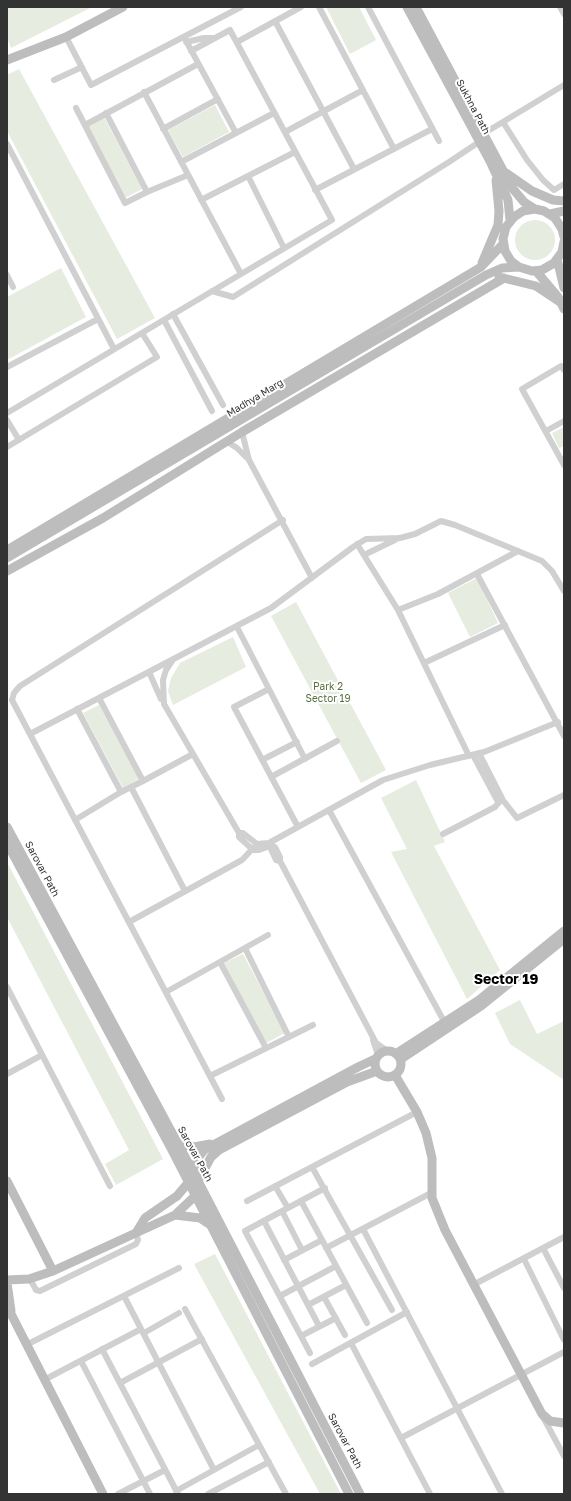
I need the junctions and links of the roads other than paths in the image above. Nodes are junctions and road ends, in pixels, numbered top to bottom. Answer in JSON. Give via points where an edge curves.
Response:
{"nodes":[{"id":1,"x":123,"y":7,"type":"edge"},
{"id":2,"x":241,"y":7,"type":"edge"},
{"id":3,"x":301,"y":7,"type":"edge"},
{"id":4,"x":319,"y":7,"type":"edge"},
{"id":5,"x":368,"y":7,"type":"edge"},
{"id":6,"x":407,"y":7,"type":"edge"},
{"id":7,"x":416,"y":7,"type":"edge"},
{"id":8,"x":560,"y":7,"type":"edge"},
{"id":9,"x":564,"y":14,"type":"edge"},
{"id":10,"x":275,"y":21,"type":"junction"},
{"id":11,"x":66,"y":37,"type":"junction"},
{"id":12,"x":215,"y":38,"type":"junction"},
{"id":13,"x":185,"y":40,"type":"junction"},
{"id":14,"x":237,"y":42,"type":"junction"},
{"id":15,"x":191,"y":51,"type":"junction"},
{"id":16,"x":7,"y":60,"type":"edge"},
{"id":17,"x":198,"y":64,"type":"junction"},
{"id":18,"x":82,"y":67,"type":"junction"},
{"id":19,"x":54,"y":80,"type":"dead end"},
{"id":20,"x":564,"y":85,"type":"edge"},
{"id":21,"x":363,"y":90,"type":"junction"},
{"id":22,"x":144,"y":92,"type":"junction"},
{"id":23,"x":218,"y":100,"type":"junction"},
{"id":24,"x":76,"y":108,"type":"dead end"},
{"id":25,"x":323,"y":110,"type":"junction"},
{"id":26,"x":106,"y":113,"type":"junction"},
{"id":27,"x":274,"y":113,"type":"junction"},
{"id":28,"x":503,"y":122,"type":"junction"},
{"id":29,"x":85,"y":124,"type":"junction"},
{"id":30,"x":163,"y":129,"type":"junction"},
{"id":31,"x":432,"y":129,"type":"junction"},
{"id":32,"x":285,"y":132,"type":"junction"},
{"id":33,"x":236,"y":133,"type":"junction"},
{"id":34,"x":481,"y":138,"type":"junction"},
{"id":35,"x":439,"y":141,"type":"dead end"},
{"id":36,"x":7,"y":144,"type":"edge"},
{"id":37,"x":394,"y":149,"type":"junction"},
{"id":38,"x":295,"y":152,"type":"junction"},
{"id":39,"x":181,"y":162,"type":"junction"},
{"id":40,"x":354,"y":169,"type":"junction"},
{"id":41,"x":499,"y":172,"type":"junction"},
{"id":42,"x":188,"y":175,"type":"junction"},
{"id":43,"x":248,"y":176,"type":"junction"},
{"id":44,"x":564,"y":184,"type":"edge"},
{"id":45,"x":315,"y":190,"type":"junction"},
{"id":46,"x":147,"y":192,"type":"junction"},
{"id":47,"x":201,"y":200,"type":"junction"},
{"id":48,"x":564,"y":201,"type":"edge"},
{"id":49,"x":535,"y":209,"type":"junction"},
{"id":50,"x":564,"y":211,"type":"edge"},
{"id":51,"x":550,"y":214,"type":"junction"},
{"id":52,"x":510,"y":220,"type":"junction"},
{"id":53,"x":563,"y":231,"type":"edge"},
{"id":54,"x":564,"y":242,"type":"edge"},
{"id":55,"x":503,"y":244,"type":"junction"},
{"id":56,"x":284,"y":248,"type":"junction"},
{"id":57,"x":557,"y":259,"type":"junction"},
{"id":58,"x":481,"y":266,"type":"junction"},
{"id":59,"x":518,"y":267,"type":"junction"},
{"id":60,"x":536,"y":271,"type":"junction"},
{"id":61,"x":241,"y":274,"type":"junction"},
{"id":62,"x":7,"y":275,"type":"edge"},
{"id":63,"x":486,"y":275,"type":"junction"},
{"id":64,"x":504,"y":278,"type":"junction"},
{"id":65,"x":13,"y":287,"type":"dead end"},
{"id":66,"x":466,"y":287,"type":"junction"},
{"id":67,"x":564,"y":288,"type":"edge"},
{"id":68,"x":212,"y":291,"type":"junction"},
{"id":69,"x":562,"y":306,"type":"edge"},
{"id":70,"x":454,"y":309,"type":"junction"},
{"id":71,"x":173,"y":314,"type":"junction"},
{"id":72,"x":98,"y":319,"type":"junction"},
{"id":73,"x":164,"y":320,"type":"junction"},
{"id":74,"x":142,"y":333,"type":"junction"},
{"id":75,"x":114,"y":349,"type":"junction"},
{"id":76,"x":7,"y":367,"type":"edge"},
{"id":77,"x":564,"y":370,"type":"edge"},
{"id":78,"x":223,"y":405,"type":"dead end"},
{"id":79,"x":212,"y":411,"type":"dead end"},
{"id":80,"x":7,"y":413,"type":"edge"},
{"id":81,"x":7,"y":420,"type":"edge"},
{"id":82,"x":564,"y":422,"type":"edge"},
{"id":83,"x":546,"y":431,"type":"junction"},
{"id":84,"x":242,"y":432,"type":"junction"},
{"id":85,"x":19,"y":440,"type":"junction"},
{"id":86,"x":226,"y":441,"type":"junction"},
{"id":87,"x":7,"y":447,"type":"edge"},
{"id":88,"x":249,"y":460,"type":"junction"},
{"id":89,"x":564,"y":465,"type":"edge"},
{"id":90,"x":283,"y":520,"type":"junction"},
{"id":91,"x":400,"y":538,"type":"junction"},
{"id":92,"x":357,"y":544,"type":"junction"},
{"id":93,"x":7,"y":550,"type":"edge"},
{"id":94,"x":518,"y":551,"type":"junction"},
{"id":95,"x":364,"y":555,"type":"junction"},
{"id":96,"x":7,"y":558,"type":"edge"},
{"id":97,"x":7,"y":571,"type":"edge"},
{"id":98,"x":477,"y":574,"type":"junction"},
{"id":99,"x":312,"y":578,"type":"junction"},
{"id":100,"x":564,"y":591,"type":"edge"},
{"id":101,"x":398,"y":610,"type":"junction"},
{"id":102,"x":505,"y":625,"type":"junction"},
{"id":103,"x":236,"y":627,"type":"junction"},
{"id":104,"x":173,"y":659,"type":"junction"},
{"id":105,"x":424,"y":663,"type":"junction"},
{"id":106,"x":149,"y":672,"type":"junction"},
{"id":107,"x":270,"y":689,"type":"junction"},
{"id":108,"x":99,"y":698,"type":"junction"},
{"id":109,"x":164,"y":704,"type":"junction"},
{"id":110,"x":77,"y":709,"type":"junction"},
{"id":111,"x":558,"y":722,"type":"junction"},
{"id":112,"x":30,"y":734,"type":"junction"},
{"id":113,"x":564,"y":736,"type":"edge"},
{"id":114,"x":337,"y":741,"type":"dead end"},
{"id":115,"x":296,"y":742,"type":"junction"},
{"id":116,"x":479,"y":753,"type":"junction"},
{"id":117,"x":193,"y":754,"type":"junction"},
{"id":118,"x":471,"y":755,"type":"junction"},
{"id":119,"x":305,"y":759,"type":"junction"},
{"id":120,"x":262,"y":760,"type":"junction"},
{"id":121,"x":271,"y":777,"type":"junction"},
{"id":122,"x":143,"y":781,"type":"junction"},
{"id":123,"x":131,"y":787,"type":"junction"},
{"id":124,"x":121,"y":792,"type":"junction"},
{"id":125,"x":564,"y":795,"type":"edge"},
{"id":126,"x":501,"y":800,"type":"junction"},
{"id":127,"x":329,"y":810,"type":"junction"},
{"id":128,"x":75,"y":820,"type":"junction"},
{"id":129,"x":7,"y":827,"type":"edge"},
{"id":130,"x":298,"y":827,"type":"junction"},
{"id":131,"x":443,"y":834,"type":"dead end"},
{"id":132,"x":7,"y":844,"type":"edge"},
{"id":133,"x":271,"y":844,"type":"junction"},
{"id":134,"x":255,"y":847,"type":"junction"},
{"id":135,"x":185,"y":891,"type":"junction"},
{"id":136,"x":129,"y":922,"type":"junction"},
{"id":137,"x":564,"y":931,"type":"edge"},
{"id":138,"x":268,"y":935,"type":"dead end"},
{"id":139,"x":564,"y":939,"type":"edge"},
{"id":140,"x":245,"y":948,"type":"junction"},
{"id":141,"x":220,"y":962,"type":"junction"},
{"id":142,"x":7,"y":988,"type":"edge"},
{"id":143,"x":166,"y":992,"type":"junction"},
{"id":144,"x":313,"y":1025,"type":"dead end"},
{"id":145,"x":446,"y":1025,"type":"junction"},
{"id":146,"x":371,"y":1033,"type":"junction"},
{"id":147,"x":290,"y":1037,"type":"junction"},
{"id":148,"x":266,"y":1048,"type":"junction"},
{"id":149,"x":386,"y":1050,"type":"junction"},
{"id":150,"x":42,"y":1056,"type":"junction"},
{"id":151,"x":399,"y":1056,"type":"junction"},
{"id":152,"x":377,"y":1057,"type":"junction"},
{"id":153,"x":377,"y":1071,"type":"junction"},
{"id":154,"x":7,"y":1074,"type":"edge"},
{"id":155,"x":395,"y":1075,"type":"junction"},
{"id":156,"x":210,"y":1076,"type":"junction"},
{"id":157,"x":345,"y":1078,"type":"junction"},
{"id":158,"x":222,"y":1099,"type":"dead end"},
{"id":159,"x":417,"y":1112,"type":"junction"},
{"id":160,"x":242,"y":1134,"type":"junction"},
{"id":161,"x":216,"y":1143,"type":"junction"},
{"id":162,"x":177,"y":1144,"type":"junction"},
{"id":163,"x":312,"y":1167,"type":"junction"},
{"id":164,"x":192,"y":1170,"type":"junction"},
{"id":165,"x":7,"y":1180,"type":"edge"},
{"id":166,"x":198,"y":1181,"type":"junction"},
{"id":167,"x":188,"y":1182,"type":"junction"},
{"id":168,"x":110,"y":1186,"type":"dead end"},
{"id":169,"x":275,"y":1186,"type":"junction"},
{"id":170,"x":325,"y":1188,"type":"junction"},
{"id":171,"x":431,"y":1193,"type":"junction"},
{"id":172,"x":195,"y":1196,"type":"junction"},
{"id":173,"x":247,"y":1200,"type":"dead end"},
{"id":174,"x":301,"y":1201,"type":"junction"},
{"id":175,"x":285,"y":1210,"type":"junction"},
{"id":176,"x":175,"y":1215,"type":"junction"},
{"id":177,"x":264,"y":1221,"type":"junction"},
{"id":178,"x":210,"y":1225,"type":"junction"},
{"id":179,"x":363,"y":1229,"type":"junction"},
{"id":180,"x":136,"y":1233,"type":"junction"},
{"id":181,"x":351,"y":1235,"type":"junction"},
{"id":182,"x":564,"y":1237,"type":"edge"},
{"id":183,"x":322,"y":1240,"type":"junction"},
{"id":184,"x":326,"y":1248,"type":"junction"},
{"id":185,"x":543,"y":1248,"type":"junction"},
{"id":186,"x":302,"y":1250,"type":"junction"},
{"id":187,"x":524,"y":1259,"type":"junction"},
{"id":188,"x":284,"y":1260,"type":"junction"},
{"id":189,"x":336,"y":1266,"type":"junction"},
{"id":190,"x":179,"y":1268,"type":"dead end"},
{"id":191,"x":53,"y":1271,"type":"junction"},
{"id":192,"x":30,"y":1279,"type":"junction"},
{"id":193,"x":7,"y":1282,"type":"edge"},
{"id":194,"x":346,"y":1285,"type":"junction"},
{"id":195,"x":473,"y":1285,"type":"junction"},
{"id":196,"x":298,"y":1286,"type":"junction"},
{"id":197,"x":564,"y":1288,"type":"edge"},
{"id":198,"x":124,"y":1296,"type":"junction"},
{"id":199,"x":280,"y":1296,"type":"junction"},
{"id":200,"x":324,"y":1297,"type":"junction"},
{"id":201,"x":7,"y":1306,"type":"edge"},
{"id":202,"x":308,"y":1306,"type":"junction"},
{"id":203,"x":185,"y":1309,"type":"dead end"},
{"id":204,"x":392,"y":1310,"type":"dead end"},
{"id":205,"x":407,"y":1312,"type":"junction"},
{"id":206,"x":179,"y":1313,"type":"dead end"},
{"id":207,"x":12,"y":1316,"type":"junction"},
{"id":208,"x":336,"y":1318,"type":"junction"},
{"id":209,"x":367,"y":1323,"type":"dead end"},
{"id":210,"x":319,"y":1326,"type":"junction"},
{"id":211,"x":142,"y":1331,"type":"junction"},
{"id":212,"x":346,"y":1334,"type":"dead end"},
{"id":213,"x":301,"y":1336,"type":"junction"},
{"id":214,"x":202,"y":1339,"type":"junction"},
{"id":215,"x":564,"y":1340,"type":"edge"},
{"id":216,"x":351,"y":1343,"type":"junction"},
{"id":217,"x":26,"y":1345,"type":"junction"},
{"id":218,"x":102,"y":1349,"type":"junction"},
{"id":219,"x":564,"y":1352,"type":"edge"},
{"id":220,"x":310,"y":1353,"type":"dead end"},
{"id":221,"x":81,"y":1361,"type":"junction"},
{"id":222,"x":158,"y":1362,"type":"junction"},
{"id":223,"x":312,"y":1364,"type":"dead end"},
{"id":224,"x":521,"y":1374,"type":"junction"},
{"id":225,"x":44,"y":1380,"type":"junction"},
{"id":226,"x":120,"y":1383,"type":"junction"},
{"id":227,"x":457,"y":1408,"type":"junction"},
{"id":228,"x":542,"y":1414,"type":"junction"},
{"id":229,"x":564,"y":1423,"type":"edge"},
{"id":230,"x":401,"y":1438,"type":"junction"},
{"id":231,"x":259,"y":1445,"type":"junction"},
{"id":232,"x":564,"y":1456,"type":"edge"},
{"id":233,"x":269,"y":1462,"type":"junction"},
{"id":234,"x":165,"y":1470,"type":"junction"},
{"id":235,"x":214,"y":1470,"type":"junction"},
{"id":236,"x":144,"y":1481,"type":"junction"},
{"id":237,"x":177,"y":1492,"type":"edge"},
{"id":238,"x":103,"y":1494,"type":"edge"},
{"id":239,"x":118,"y":1494,"type":"edge"},
{"id":240,"x":150,"y":1494,"type":"edge"},
{"id":241,"x":208,"y":1494,"type":"edge"},
{"id":242,"x":286,"y":1494,"type":"edge"},
{"id":243,"x":349,"y":1494,"type":"edge"},
{"id":244,"x":360,"y":1494,"type":"edge"},
{"id":245,"x":430,"y":1494,"type":"edge"},
{"id":246,"x":502,"y":1494,"type":"edge"}],
"edges":[{"from":1,"to":11,"type":"main road"},
{"from":2,"to":13,"type":"street"},
{"from":3,"to":10,"type":"street"},
{"from":4,"to":21,"type":"street"},
{"from":5,"to":31,"type":"street"},
{"from":6,"to":34,"type":"main road","name":"Sukhna Path"},
{"from":7,"to":34,"type":"main road","name":"Sukhna Path"},
{"from":8,"to":9,"type":"street"},
{"from":10,"to":14,"type":"street"},
{"from":10,"to":25,"type":"street"},
{"from":11,"to":16,"type":"main road"},
{"from":11,"to":18,"type":"street"},
{"from":12,"to":13,"type":"street"},
{"from":12,"to":14,"type":"street","via":[[230,30]]},
{"from":12,"to":15,"type":"street"},
{"from":13,"to":15,"type":"street"},
{"from":13,"to":18,"type":"street","via":[[91,85]]},
{"from":14,"to":27,"type":"street"},
{"from":15,"to":17,"type":"street"},
{"from":17,"to":22,"type":"street"},
{"from":17,"to":23,"type":"street"},
{"from":18,"to":19,"type":"street"},
{"from":20,"to":28,"type":"street"},
{"from":21,"to":25,"type":"street"},
{"from":21,"to":37,"type":"street"},
{"from":22,"to":26,"type":"street"},
{"from":22,"to":30,"type":"street"},
{"from":23,"to":30,"type":"street"},
{"from":23,"to":33,"type":"street"},
{"from":24,"to":29,"type":"street"},
{"from":25,"to":32,"type":"street"},
{"from":25,"to":40,"type":"street"},
{"from":26,"to":29,"type":"street"},
{"from":26,"to":46,"type":"street"},
{"from":27,"to":32,"type":"street"},
{"from":27,"to":33,"type":"street"},
{"from":28,"to":34,"type":"street"},
{"from":28,"to":44,"type":"street","via":[[543,180],[554,190]]},
{"from":29,"to":46,"type":"street","via":[[125,203]]},
{"from":30,"to":39,"type":"street"},
{"from":31,"to":35,"type":"street"},
{"from":31,"to":37,"type":"street"},
{"from":32,"to":38,"type":"street"},
{"from":33,"to":39,"type":"street"},
{"from":34,"to":41,"type":"main road","name":"Sukhna Path"},
{"from":34,"to":68,"type":"street","via":[[449,162],[233,297]]},
{"from":36,"to":72,"type":"street"},
{"from":37,"to":40,"type":"street"},
{"from":38,"to":43,"type":"street"},
{"from":38,"to":45,"type":"street"},
{"from":39,"to":42,"type":"street"},
{"from":40,"to":45,"type":"street"},
{"from":41,"to":48,"type":"main road","via":[[532,191],[553,200]]},
{"from":41,"to":49,"type":"main road","name":"Sukhna Path","via":[[524,202]]},
{"from":41,"to":52,"type":"main road","name":"Sukhna Path","via":[[508,200]]},
{"from":41,"to":58,"type":"main road","via":[[498,225]]},
{"from":42,"to":46,"type":"street"},
{"from":42,"to":47,"type":"street"},
{"from":43,"to":47,"type":"street"},
{"from":43,"to":56,"type":"street"},
{"from":45,"to":56,"type":"street","via":[[332,220]]},
{"from":47,"to":61,"type":"street"},
{"from":49,"to":51,"type":"main road"},
{"from":49,"to":52,"type":"main road","via":[[523,211]]},
{"from":50,"to":51,"type":"main road"},
{"from":51,"to":53,"type":"main road","via":[[558,221]]},
{"from":52,"to":55,"type":"main road","via":[[504,232]]},
{"from":54,"to":57,"type":"main road"},
{"from":55,"to":58,"type":"main road","name":"Madhya Marg"},
{"from":55,"to":59,"type":"main road","via":[[509,259]]},
{"from":56,"to":61,"type":"street"},
{"from":57,"to":60,"type":"main road","via":[[542,270]]},
{"from":57,"to":67,"type":"main road"},
{"from":58,"to":93,"type":"main road","name":"Madhya Marg"},
{"from":59,"to":60,"type":"main road"},
{"from":59,"to":63,"type":"main road","name":"Madhya Marg","via":[[502,268]]},
{"from":60,"to":69,"type":"main road"},
{"from":61,"to":68,"type":"street"},
{"from":62,"to":65,"type":"street"},
{"from":63,"to":64,"type":"main road"},
{"from":63,"to":66,"type":"main road","name":"Madhya Marg"},
{"from":64,"to":69,"type":"main road","via":[[536,286]]},
{"from":64,"to":70,"type":"main road"},
{"from":66,"to":70,"type":"main road"},
{"from":66,"to":96,"type":"main road","name":"Madhya Marg"},
{"from":68,"to":71,"type":"street"},
{"from":70,"to":84,"type":"main road"},
{"from":71,"to":73,"type":"street"},
{"from":71,"to":78,"type":"street"},
{"from":72,"to":75,"type":"street"},
{"from":72,"to":76,"type":"street"},
{"from":73,"to":74,"type":"street"},
{"from":73,"to":79,"type":"street"},
{"from":74,"to":75,"type":"street"},
{"from":74,"to":85,"type":"street","via":[[156,357]]},
{"from":75,"to":80,"type":"street"},
{"from":77,"to":83,"type":"street","via":[[561,366],[522,389]]},
{"from":81,"to":85,"type":"street"},
{"from":82,"to":83,"type":"street"},
{"from":83,"to":89,"type":"street"},
{"from":84,"to":86,"type":"main road"},
{"from":84,"to":88,"type":"street"},
{"from":85,"to":87,"type":"street"},
{"from":86,"to":88,"type":"street"},
{"from":86,"to":97,"type":"main road","via":[[98,520]]},
{"from":88,"to":90,"type":"street"},
{"from":90,"to":99,"type":"street"},
{"from":90,"to":112,"type":"street","via":[[20,686],[12,700]]},
{"from":91,"to":92,"type":"street","via":[[375,538]]},
{"from":91,"to":94,"type":"street","via":[[415,534],[441,521]]},
{"from":91,"to":95,"type":"street"},
{"from":92,"to":95,"type":"street"},
{"from":92,"to":99,"type":"street"},
{"from":94,"to":98,"type":"street"},
{"from":94,"to":100,"type":"street","via":[[542,561],[552,571]]},
{"from":95,"to":101,"type":"street"},
{"from":98,"to":101,"type":"street","via":[[438,594]]},
{"from":98,"to":102,"type":"street"},
{"from":99,"to":103,"type":"street","via":[[271,608]]},
{"from":101,"to":105,"type":"street"},
{"from":102,"to":105,"type":"street"},
{"from":102,"to":111,"type":"street"},
{"from":103,"to":104,"type":"street"},
{"from":103,"to":107,"type":"street"},
{"from":104,"to":106,"type":"street"},
{"from":104,"to":109,"type":"street","via":[[163,680]]},
{"from":105,"to":118,"type":"street"},
{"from":106,"to":108,"type":"street"},
{"from":106,"to":109,"type":"street"},
{"from":107,"to":115,"type":"street"},
{"from":107,"to":120,"type":"street","via":[[234,707]]},
{"from":108,"to":110,"type":"street"},
{"from":108,"to":122,"type":"street"},
{"from":109,"to":117,"type":"street"},
{"from":110,"to":112,"type":"street"},
{"from":110,"to":124,"type":"street"},
{"from":111,"to":113,"type":"street"},
{"from":111,"to":116,"type":"street"},
{"from":112,"to":128,"type":"street"},
{"from":114,"to":119,"type":"street"},
{"from":115,"to":119,"type":"street"},
{"from":115,"to":120,"type":"street"},
{"from":116,"to":118,"type":"street"},
{"from":116,"to":126,"type":"street"},
{"from":117,"to":122,"type":"street"},
{"from":117,"to":134,"type":"street","via":[[239,837]]},
{"from":118,"to":126,"type":"street","via":[[497,800]]},
{"from":118,"to":127,"type":"street","via":[[384,780]]},
{"from":119,"to":121,"type":"street"},
{"from":120,"to":121,"type":"street"},
{"from":121,"to":130,"type":"street"},
{"from":122,"to":123,"type":"street"},
{"from":123,"to":124,"type":"street"},
{"from":123,"to":135,"type":"street"},
{"from":124,"to":128,"type":"street"},
{"from":125,"to":126,"type":"street","via":[[517,818]]},
{"from":126,"to":131,"type":"street","via":[[495,807]]},
{"from":127,"to":130,"type":"street"},
{"from":127,"to":145,"type":"street"},
{"from":128,"to":136,"type":"street"},
{"from":129,"to":162,"type":"main road","name":"Sarovar Path"},
{"from":130,"to":133,"type":"street"},
{"from":132,"to":167,"type":"main road","name":"Sarovar Path"},
{"from":133,"to":134,"type":"street","via":[[259,850]]},
{"from":133,"to":146,"type":"street","via":[[276,860],[280,861]]},
{"from":134,"to":135,"type":"street","via":[[242,860]]},
{"from":135,"to":136,"type":"street"},
{"from":136,"to":143,"type":"street"},
{"from":137,"to":145,"type":"main road"},
{"from":138,"to":140,"type":"street"},
{"from":139,"to":145,"type":"main road","via":[[481,1006]]},
{"from":140,"to":141,"type":"street"},
{"from":140,"to":147,"type":"street"},
{"from":141,"to":143,"type":"street"},
{"from":141,"to":148,"type":"street"},
{"from":142,"to":150,"type":"street"},
{"from":143,"to":156,"type":"street"},
{"from":144,"to":147,"type":"street"},
{"from":145,"to":151,"type":"main road"},
{"from":146,"to":149,"type":"street","via":[[376,1043]]},
{"from":146,"to":152,"type":"street"},
{"from":147,"to":148,"type":"street"},
{"from":148,"to":156,"type":"street"},
{"from":149,"to":151,"type":"main road"},
{"from":149,"to":152,"type":"main road"},
{"from":150,"to":154,"type":"street"},
{"from":150,"to":168,"type":"street"},
{"from":151,"to":155,"type":"main road","via":[[401,1068]]},
{"from":152,"to":153,"type":"main road"},
{"from":152,"to":157,"type":"main road"},
{"from":153,"to":155,"type":"main road","via":[[384,1076]]},
{"from":153,"to":157,"type":"main road"},
{"from":155,"to":159,"type":"main road"},
{"from":156,"to":158,"type":"street"},
{"from":157,"to":160,"type":"main road"},
{"from":159,"to":163,"type":"street"},
{"from":159,"to":171,"type":"main road","via":[[426,1133],[432,1158]]},
{"from":160,"to":161,"type":"main road"},
{"from":160,"to":166,"type":"main road","via":[[210,1157]]},
{"from":161,"to":162,"type":"main road","via":[[194,1147]]},
{"from":161,"to":164,"type":"main road","via":[[204,1150]]},
{"from":162,"to":164,"type":"main road","name":"Sarovar Path"},
{"from":163,"to":169,"type":"street"},
{"from":163,"to":170,"type":"street"},
{"from":164,"to":166,"type":"main road","name":"Sarovar Path"},
{"from":164,"to":167,"type":"main road"},
{"from":165,"to":191,"type":"main road"},
{"from":166,"to":172,"type":"main road"},
{"from":166,"to":244,"type":"main road","name":"Sarovar Path"},
{"from":167,"to":172,"type":"main road","name":"Sarovar Path"},
{"from":167,"to":180,"type":"main road","via":[[177,1196],[145,1218]]},
{"from":169,"to":173,"type":"street"},
{"from":169,"to":175,"type":"street"},
{"from":170,"to":174,"type":"street"},
{"from":170,"to":181,"type":"street"},
{"from":171,"to":179,"type":"street"},
{"from":171,"to":195,"type":"main road","via":[[445,1230]]},
{"from":172,"to":176,"type":"main road"},
{"from":172,"to":178,"type":"main road","name":"Sarovar Path"},
{"from":174,"to":175,"type":"street"},
{"from":174,"to":183,"type":"street"},
{"from":175,"to":177,"type":"street"},
{"from":175,"to":186,"type":"street"},
{"from":176,"to":178,"type":"main road","via":[[200,1218]]},
{"from":176,"to":180,"type":"main road"},
{"from":177,"to":188,"type":"street"},
{"from":177,"to":199,"type":"street","via":[[245,1231]]},
{"from":178,"to":243,"type":"main road","name":"Sarovar Path"},
{"from":179,"to":181,"type":"street"},
{"from":179,"to":205,"type":"street"},
{"from":180,"to":191,"type":"main road"},
{"from":180,"to":192,"type":"street","via":[[136,1244],[40,1291],[36,1290]]},
{"from":181,"to":184,"type":"street"},
{"from":181,"to":204,"type":"street"},
{"from":182,"to":185,"type":"street"},
{"from":183,"to":184,"type":"street"},
{"from":183,"to":186,"type":"street"},
{"from":184,"to":189,"type":"street"},
{"from":185,"to":187,"type":"street"},
{"from":185,"to":197,"type":"street"},
{"from":186,"to":188,"type":"street"},
{"from":187,"to":195,"type":"street"},
{"from":187,"to":215,"type":"street"},
{"from":188,"to":196,"type":"street"},
{"from":189,"to":194,"type":"street"},
{"from":189,"to":196,"type":"street"},
{"from":190,"to":198,"type":"street"},
{"from":191,"to":192,"type":"main road"},
{"from":192,"to":193,"type":"main road"},
{"from":193,"to":207,"type":"main road"},
{"from":194,"to":200,"type":"street"},
{"from":194,"to":209,"type":"street"},
{"from":195,"to":224,"type":"main road"},
{"from":196,"to":199,"type":"street"},
{"from":196,"to":202,"type":"street"},
{"from":198,"to":211,"type":"street"},
{"from":198,"to":217,"type":"street"},
{"from":199,"to":213,"type":"street"},
{"from":200,"to":202,"type":"street"},
{"from":200,"to":208,"type":"street"},
{"from":201,"to":207,"type":"main road"},
{"from":202,"to":210,"type":"street"},
{"from":203,"to":214,"type":"street"},
{"from":205,"to":216,"type":"street"},
{"from":205,"to":227,"type":"street"},
{"from":206,"to":211,"type":"street"},
{"from":207,"to":217,"type":"main road"},
{"from":208,"to":210,"type":"street"},
{"from":208,"to":212,"type":"street"},
{"from":210,"to":213,"type":"street"},
{"from":211,"to":218,"type":"street"},
{"from":211,"to":222,"type":"street"},
{"from":213,"to":220,"type":"street"},
{"from":214,"to":222,"type":"street"},
{"from":214,"to":231,"type":"street"},
{"from":216,"to":223,"type":"street"},
{"from":216,"to":230,"type":"street"},
{"from":217,"to":225,"type":"main road"},
{"from":218,"to":221,"type":"street"},
{"from":218,"to":226,"type":"street"},
{"from":219,"to":224,"type":"street"},
{"from":221,"to":225,"type":"street"},
{"from":221,"to":236,"type":"street"},
{"from":222,"to":226,"type":"street"},
{"from":222,"to":235,"type":"street"},
{"from":224,"to":227,"type":"street"},
{"from":224,"to":228,"type":"main road"},
{"from":225,"to":238,"type":"main road"},
{"from":226,"to":234,"type":"street"},
{"from":227,"to":230,"type":"street"},
{"from":227,"to":246,"type":"street"},
{"from":228,"to":229,"type":"main road","via":[[550,1421]]},
{"from":228,"to":232,"type":"street"},
{"from":230,"to":245,"type":"street"},
{"from":231,"to":233,"type":"street"},
{"from":231,"to":235,"type":"street"},
{"from":233,"to":241,"type":"street"},
{"from":233,"to":242,"type":"street"},
{"from":234,"to":236,"type":"street"},
{"from":234,"to":237,"type":"street"},
{"from":235,"to":237,"type":"street"},
{"from":236,"to":239,"type":"street"},
{"from":236,"to":240,"type":"street"}]}
